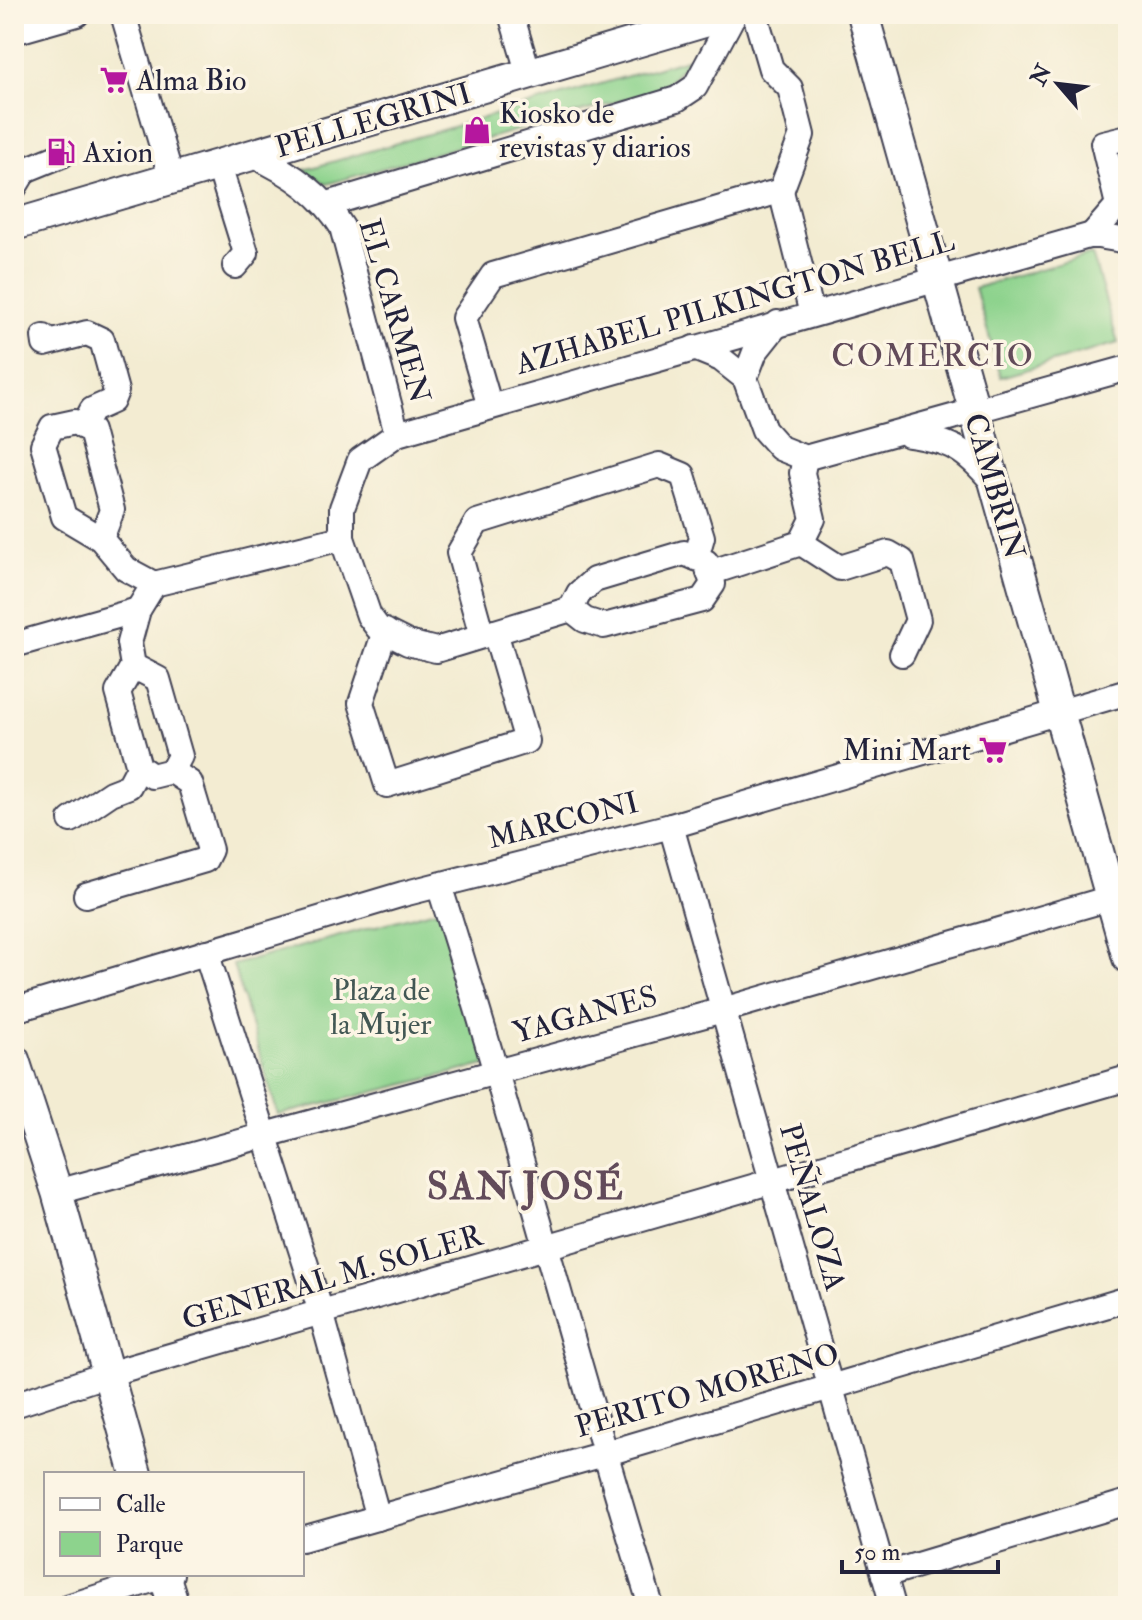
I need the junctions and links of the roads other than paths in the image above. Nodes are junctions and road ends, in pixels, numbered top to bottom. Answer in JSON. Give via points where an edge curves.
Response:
{"nodes":[{"id":1,"x":77,"y":14,"type":"edge"},
{"id":2,"x":123,"y":14,"type":"edge"},
{"id":3,"x":511,"y":14,"type":"edge"},
{"id":4,"x":733,"y":14,"type":"edge"},
{"id":5,"x":755,"y":14,"type":"edge"},
{"id":6,"x":863,"y":14,"type":"edge"},
{"id":7,"x":14,"y":32,"type":"edge"},
{"id":8,"x":529,"y":75,"type":"junction"},
{"id":9,"x":1128,"y":137,"type":"edge"},
{"id":10,"x":62,"y":155,"type":"dead end"},
{"id":11,"x":252,"y":155,"type":"junction"},
{"id":12,"x":219,"y":166,"type":"junction"},
{"id":13,"x":172,"y":180,"type":"junction"},
{"id":14,"x":14,"y":188,"type":"edge"},
{"id":15,"x":781,"y":191,"type":"junction"},
{"id":16,"x":328,"y":204,"type":"junction"},
{"id":17,"x":14,"y":225,"type":"edge"},
{"id":18,"x":1092,"y":235,"type":"junction"},
{"id":19,"x":1128,"y":241,"type":"edge"},
{"id":20,"x":235,"y":266,"type":"dead end"},
{"id":21,"x":939,"y":276,"type":"junction"},
{"id":22,"x":812,"y":314,"type":"junction"},
{"id":23,"x":778,"y":323,"type":"junction"},
{"id":24,"x":44,"y":337,"type":"dead end"},
{"id":25,"x":694,"y":348,"type":"junction"},
{"id":26,"x":1128,"y":368,"type":"edge"},
{"id":27,"x":745,"y":378,"type":"junction"},
{"id":28,"x":490,"y":407,"type":"junction"},
{"id":29,"x":974,"y":413,"type":"junction"},
{"id":30,"x":83,"y":427,"type":"junction"},
{"id":31,"x":397,"y":434,"type":"junction"},
{"id":32,"x":898,"y":434,"type":"junction"},
{"id":33,"x":805,"y":458,"type":"junction"},
{"id":34,"x":996,"y":486,"type":"junction"},
{"id":35,"x":342,"y":538,"type":"junction"},
{"id":36,"x":101,"y":539,"type":"junction"},
{"id":37,"x":801,"y":543,"type":"junction"},
{"id":38,"x":703,"y":566,"type":"junction"},
{"id":39,"x":154,"y":584,"type":"junction"},
{"id":40,"x":571,"y":609,"type":"junction"},
{"id":41,"x":138,"y":610,"type":"junction"},
{"id":42,"x":385,"y":631,"type":"junction"},
{"id":43,"x":488,"y":634,"type":"junction"},
{"id":44,"x":14,"y":645,"type":"edge"},
{"id":45,"x":902,"y":654,"type":"dead end"},
{"id":46,"x":133,"y":666,"type":"junction"},
{"id":47,"x":1128,"y":692,"type":"edge"},
{"id":48,"x":1057,"y":713,"type":"junction"},
{"id":49,"x":139,"y":767,"type":"junction"},
{"id":50,"x":172,"y":771,"type":"junction"},
{"id":51,"x":71,"y":820,"type":"dead end"},
{"id":52,"x":671,"y":826,"type":"junction"},
{"id":53,"x":439,"y":885,"type":"junction"},
{"id":54,"x":86,"y":895,"type":"dead end"},
{"id":55,"x":1119,"y":895,"type":"edge"},
{"id":56,"x":206,"y":952,"type":"junction"},
{"id":57,"x":1128,"y":958,"type":"edge"},
{"id":58,"x":14,"y":1010,"type":"edge"},
{"id":59,"x":723,"y":1010,"type":"junction"},
{"id":60,"x":14,"y":1060,"type":"edge"},
{"id":61,"x":498,"y":1070,"type":"junction"},
{"id":62,"x":1128,"y":1078,"type":"edge"},
{"id":63,"x":265,"y":1135,"type":"junction"},
{"id":64,"x":774,"y":1183,"type":"junction"},
{"id":65,"x":57,"y":1192,"type":"junction"},
{"id":66,"x":546,"y":1249,"type":"junction"},
{"id":67,"x":1128,"y":1299,"type":"edge"},
{"id":68,"x":321,"y":1312,"type":"junction"},
{"id":69,"x":108,"y":1374,"type":"junction"},
{"id":70,"x":830,"y":1387,"type":"junction"},
{"id":71,"x":14,"y":1405,"type":"edge"},
{"id":72,"x":604,"y":1454,"type":"junction"},
{"id":73,"x":135,"y":1472,"type":"edge"},
{"id":74,"x":1128,"y":1502,"type":"edge"},
{"id":75,"x":378,"y":1518,"type":"junction"},
{"id":76,"x":304,"y":1538,"type":"edge"},
{"id":77,"x":884,"y":1575,"type":"junction"},
{"id":78,"x":164,"y":1576,"type":"edge"},
{"id":79,"x":167,"y":1576,"type":"edge"},
{"id":80,"x":70,"y":1606,"type":"edge"},
{"id":81,"x":174,"y":1606,"type":"edge"},
{"id":82,"x":651,"y":1606,"type":"edge"},
{"id":83,"x":893,"y":1606,"type":"edge"}],
"edges":[{"from":1,"to":7,"type":"street"},
{"from":2,"to":13,"type":"street"},
{"from":3,"to":8,"type":"street"},
{"from":4,"to":8,"type":"street","name":"PELLEGRINI"},
{"from":4,"to":16,"type":"street","name":"PELLEGRINI","via":[[695,87],[677,99]]},
{"from":5,"to":15,"type":"street","via":[[771,69],[790,88],[802,135]]},
{"from":6,"to":21,"type":"street","name":"CAMBRIN"},
{"from":8,"to":11,"type":"street","name":"PELLEGRINI"},
{"from":9,"to":18,"type":"street","via":[[1103,143],[1118,205]]},
{"from":10,"to":14,"type":"street","via":[[25,170]]},
{"from":11,"to":12,"type":"street","name":"PELLEGRINI"},
{"from":11,"to":16,"type":"street","name":"EL CARMEN","via":[[278,166]]},
{"from":12,"to":13,"type":"street","name":"PELLEGRINI"},
{"from":12,"to":20,"type":"street","via":[[246,253]]},
{"from":13,"to":17,"type":"street","name":"PELLEGRINI"},
{"from":15,"to":22,"type":"street"},
{"from":15,"to":28,"type":"street","via":[[493,275],[464,318]]},
{"from":16,"to":31,"type":"street","name":"EL CARMEN","via":[[342,227]]},
{"from":18,"to":19,"type":"street","name":"AZHABEL PILKINGTON BELL"},
{"from":18,"to":21,"type":"street","name":"AZHABEL PILKINGTON BELL"},
{"from":21,"to":22,"type":"street","name":"AZHABEL PILKINGTON BELL"},
{"from":21,"to":29,"type":"street","name":"CAMBRIN"},
{"from":22,"to":23,"type":"street","name":"AZHABEL PILKINGTON BELL"},
{"from":23,"to":25,"type":"street","name":"AZHABEL PILKINGTON BELL"},
{"from":23,"to":27,"type":"street","via":[[755,352]]},
{"from":24,"to":30,"type":"street","via":[[45,344],[87,333],[102,340],[116,391],[112,401],[92,410]]},
{"from":25,"to":27,"type":"street","via":[[721,359]]},
{"from":25,"to":28,"type":"street","name":"AZHABEL PILKINGTON BELL"},
{"from":26,"to":29,"type":"street"},
{"from":27,"to":33,"type":"street","via":[[764,430],[780,448]]},
{"from":28,"to":31,"type":"street","name":"AZHABEL PILKINGTON BELL"},
{"from":29,"to":32,"type":"street"},
{"from":29,"to":34,"type":"street","name":"CAMBRIN"},
{"from":30,"to":36,"type":"street","via":[[91,431],[112,510]]},
{"from":30,"to":36,"type":"street","via":[[75,422],[52,427],[43,445],[64,517]]},
{"from":31,"to":35,"type":"street","name":"EL CARMEN","via":[[360,460],[342,508]]},
{"from":32,"to":33,"type":"street"},
{"from":32,"to":34,"type":"street","via":[[943,440],[971,457]]},
{"from":33,"to":37,"type":"street","via":[[802,473],[813,519]]},
{"from":34,"to":48,"type":"street","name":"CAMBRIN"},
{"from":35,"to":39,"type":"street"},
{"from":35,"to":42,"type":"street","name":"EL CARMEN","via":[[369,616]]},
{"from":36,"to":39,"type":"street","via":[[126,569]]},
{"from":37,"to":38,"type":"street"},
{"from":37,"to":45,"type":"street","via":[[840,568],[888,553],[902,561],[918,620]]},
{"from":38,"to":40,"type":"street","via":[[684,553],[594,580]]},
{"from":38,"to":40,"type":"street","via":[[713,584],[702,600],[604,626]]},
{"from":38,"to":43,"type":"street","via":[[702,537],[683,475],[659,465],[477,522],[459,553]]},
{"from":39,"to":41,"type":"street"},
{"from":40,"to":43,"type":"street"},
{"from":41,"to":44,"type":"street"},
{"from":41,"to":46,"type":"street","via":[[129,643]]},
{"from":42,"to":43,"type":"street","via":[[436,650]]},
{"from":42,"to":43,"type":"street","via":[[361,703],[387,785],[527,741]]},
{"from":46,"to":49,"type":"street","via":[[118,692]]},
{"from":46,"to":50,"type":"street","via":[[158,679],[180,756]]},
{"from":47,"to":48,"type":"street","name":"MARCONI"},
{"from":48,"to":52,"type":"street","name":"MARCONI"},
{"from":48,"to":55,"type":"street","name":"CAMBRIN"},
{"from":49,"to":50,"type":"street","via":[[152,776]]},
{"from":49,"to":51,"type":"street","via":[[129,786]]},
{"from":50,"to":54,"type":"street","via":[[190,783],[210,850],[205,860]]},
{"from":52,"to":53,"type":"street","name":"MARCONI"},
{"from":52,"to":59,"type":"street","name":"PEÑALOZA"},
{"from":53,"to":56,"type":"street","name":"MARCONI"},
{"from":53,"to":61,"type":"street"},
{"from":55,"to":57,"type":"street","name":"CAMBRIN"},
{"from":55,"to":59,"type":"street","name":"YAGANES"},
{"from":56,"to":58,"type":"street","name":"MARCONI"},
{"from":56,"to":63,"type":"street"},
{"from":59,"to":61,"type":"street","name":"YAGANES"},
{"from":59,"to":64,"type":"street","name":"PEÑALOZA"},
{"from":60,"to":65,"type":"street"},
{"from":61,"to":63,"type":"street","name":"YAGANES"},
{"from":61,"to":66,"type":"street"},
{"from":62,"to":64,"type":"street","name":"GENERAL M. SOLER"},
{"from":63,"to":65,"type":"street","name":"YAGANES"},
{"from":63,"to":68,"type":"street"},
{"from":64,"to":66,"type":"street","name":"GENERAL M. SOLER"},
{"from":64,"to":70,"type":"street","name":"PEÑALOZA"},
{"from":65,"to":69,"type":"street"},
{"from":66,"to":68,"type":"street","name":"GENERAL M. SOLER"},
{"from":66,"to":72,"type":"street"},
{"from":67,"to":70,"type":"street","name":"PERITO MORENO"},
{"from":68,"to":69,"type":"street","name":"GENERAL M. SOLER"},
{"from":68,"to":75,"type":"street"},
{"from":69,"to":71,"type":"street","name":"GENERAL M. SOLER"},
{"from":69,"to":73,"type":"street"},
{"from":70,"to":72,"type":"street","name":"PERITO MORENO"},
{"from":70,"to":77,"type":"street","name":"PEÑALOZA"},
{"from":72,"to":75,"type":"street","name":"PERITO MORENO"},
{"from":72,"to":82,"type":"street"},
{"from":74,"to":77,"type":"street"},
{"from":75,"to":76,"type":"street","name":"PERITO MORENO"},
{"from":77,"to":83,"type":"street","name":"PEÑALOZA"},
{"from":78,"to":80,"type":"street"},
{"from":79,"to":81,"type":"street"}]}
